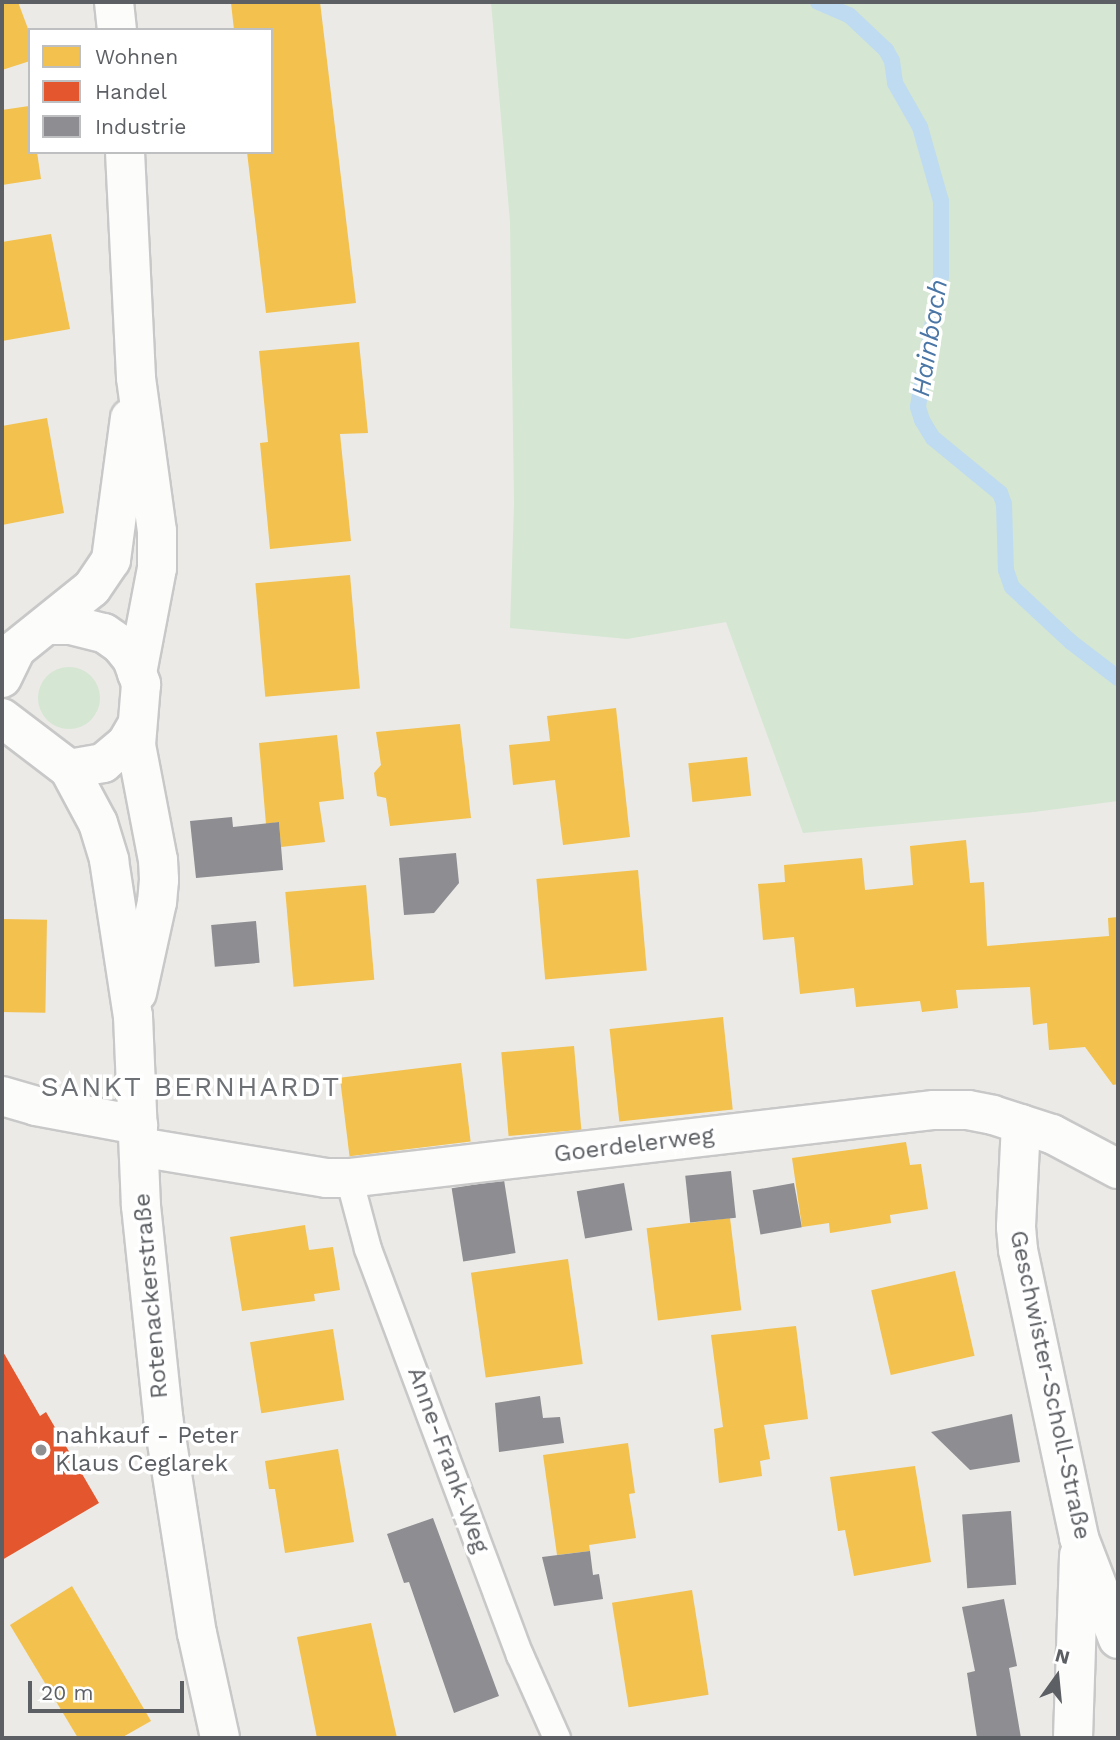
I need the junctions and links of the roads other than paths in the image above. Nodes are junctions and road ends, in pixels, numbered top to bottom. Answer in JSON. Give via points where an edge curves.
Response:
{"nodes":[{"id":1,"x":114,"y":2,"type":"edge"},
{"id":2,"x":117,"y":28,"type":"edge"},
{"id":3,"x":125,"y":154,"type":"edge"},
{"id":4,"x":136,"y":378,"type":"junction"},
{"id":5,"x":49,"y":625,"type":"junction"},
{"id":6,"x":7,"y":655,"type":"edge"},
{"id":7,"x":137,"y":673,"type":"junction"},
{"id":8,"x":2,"y":718,"type":"edge"},
{"id":9,"x":136,"y":727,"type":"junction"},
{"id":10,"x":69,"y":769,"type":"junction"},
{"id":11,"x":133,"y":1016,"type":"junction"},
{"id":12,"x":2,"y":1096,"type":"edge"},
{"id":13,"x":1021,"y":1124,"type":"junction"},
{"id":14,"x":139,"y":1136,"type":"junction"},
{"id":15,"x":1118,"y":1169,"type":"edge"},
{"id":16,"x":349,"y":1178,"type":"junction"},
{"id":17,"x":1079,"y":1538,"type":"junction"},
{"id":18,"x":1118,"y":1639,"type":"edge"},
{"id":19,"x":220,"y":1738,"type":"edge"},
{"id":20,"x":557,"y":1738,"type":"edge"},
{"id":21,"x":1073,"y":1738,"type":"edge"}],
"edges":[{"from":1,"to":2,"type":"main road"},
{"from":3,"to":4,"type":"main road","name":"Rotenackerstraße"},
{"from":4,"to":5,"type":"main road","name":"Rotenackerstraße","via":[[111,560],[92,588]]},
{"from":4,"to":7,"type":"main road","name":"Rotenackerstraße","via":[[157,531],[157,568]]},
{"from":5,"to":6,"type":"main road","name":"Rotenackerstraße"},
{"from":5,"to":7,"type":"main road","name":"Rotenackerstraße","via":[[104,633],[120,644]]},
{"from":7,"to":9,"type":"main road","name":"Rotenackerstraße","via":[[141,698]]},
{"from":8,"to":10,"type":"main road","name":"Rotenackerstraße"},
{"from":9,"to":10,"type":"main road","via":[[126,744],[103,763]]},
{"from":9,"to":11,"type":"main road","name":"Rotenackerstraße","via":[[159,880]]},
{"from":10,"to":11,"type":"main road","name":"Rotenackerstraße","via":[[98,823],[109,860]]},
{"from":11,"to":14,"type":"main road","name":"Rotenackerstraße"},
{"from":12,"to":14,"type":"main road","name":"Goerdelerweg"},
{"from":13,"to":15,"type":"main road","name":"Goerdelerweg","via":[[1052,1134]]},
{"from":13,"to":16,"type":"main road","name":"Goerdelerweg","via":[[968,1111],[934,1110]]},
{"from":13,"to":17,"type":"main road","name":"Geschwister-Scholl-Straße","via":[[1018,1250]]},
{"from":14,"to":16,"type":"main road","name":"Goerdelerweg","via":[[326,1178]]},
{"from":14,"to":19,"type":"main road","name":"Rotenackerstraße","via":[[141,1206],[164,1430],[197,1633]]},
{"from":16,"to":20,"type":"lane","name":"Anne-Frank-Weg","via":[[368,1249],[520,1655]]},
{"from":17,"to":18,"type":"main road","name":"Geschwister-Scholl-Straße"},
{"from":17,"to":21,"type":"main road"}]}
